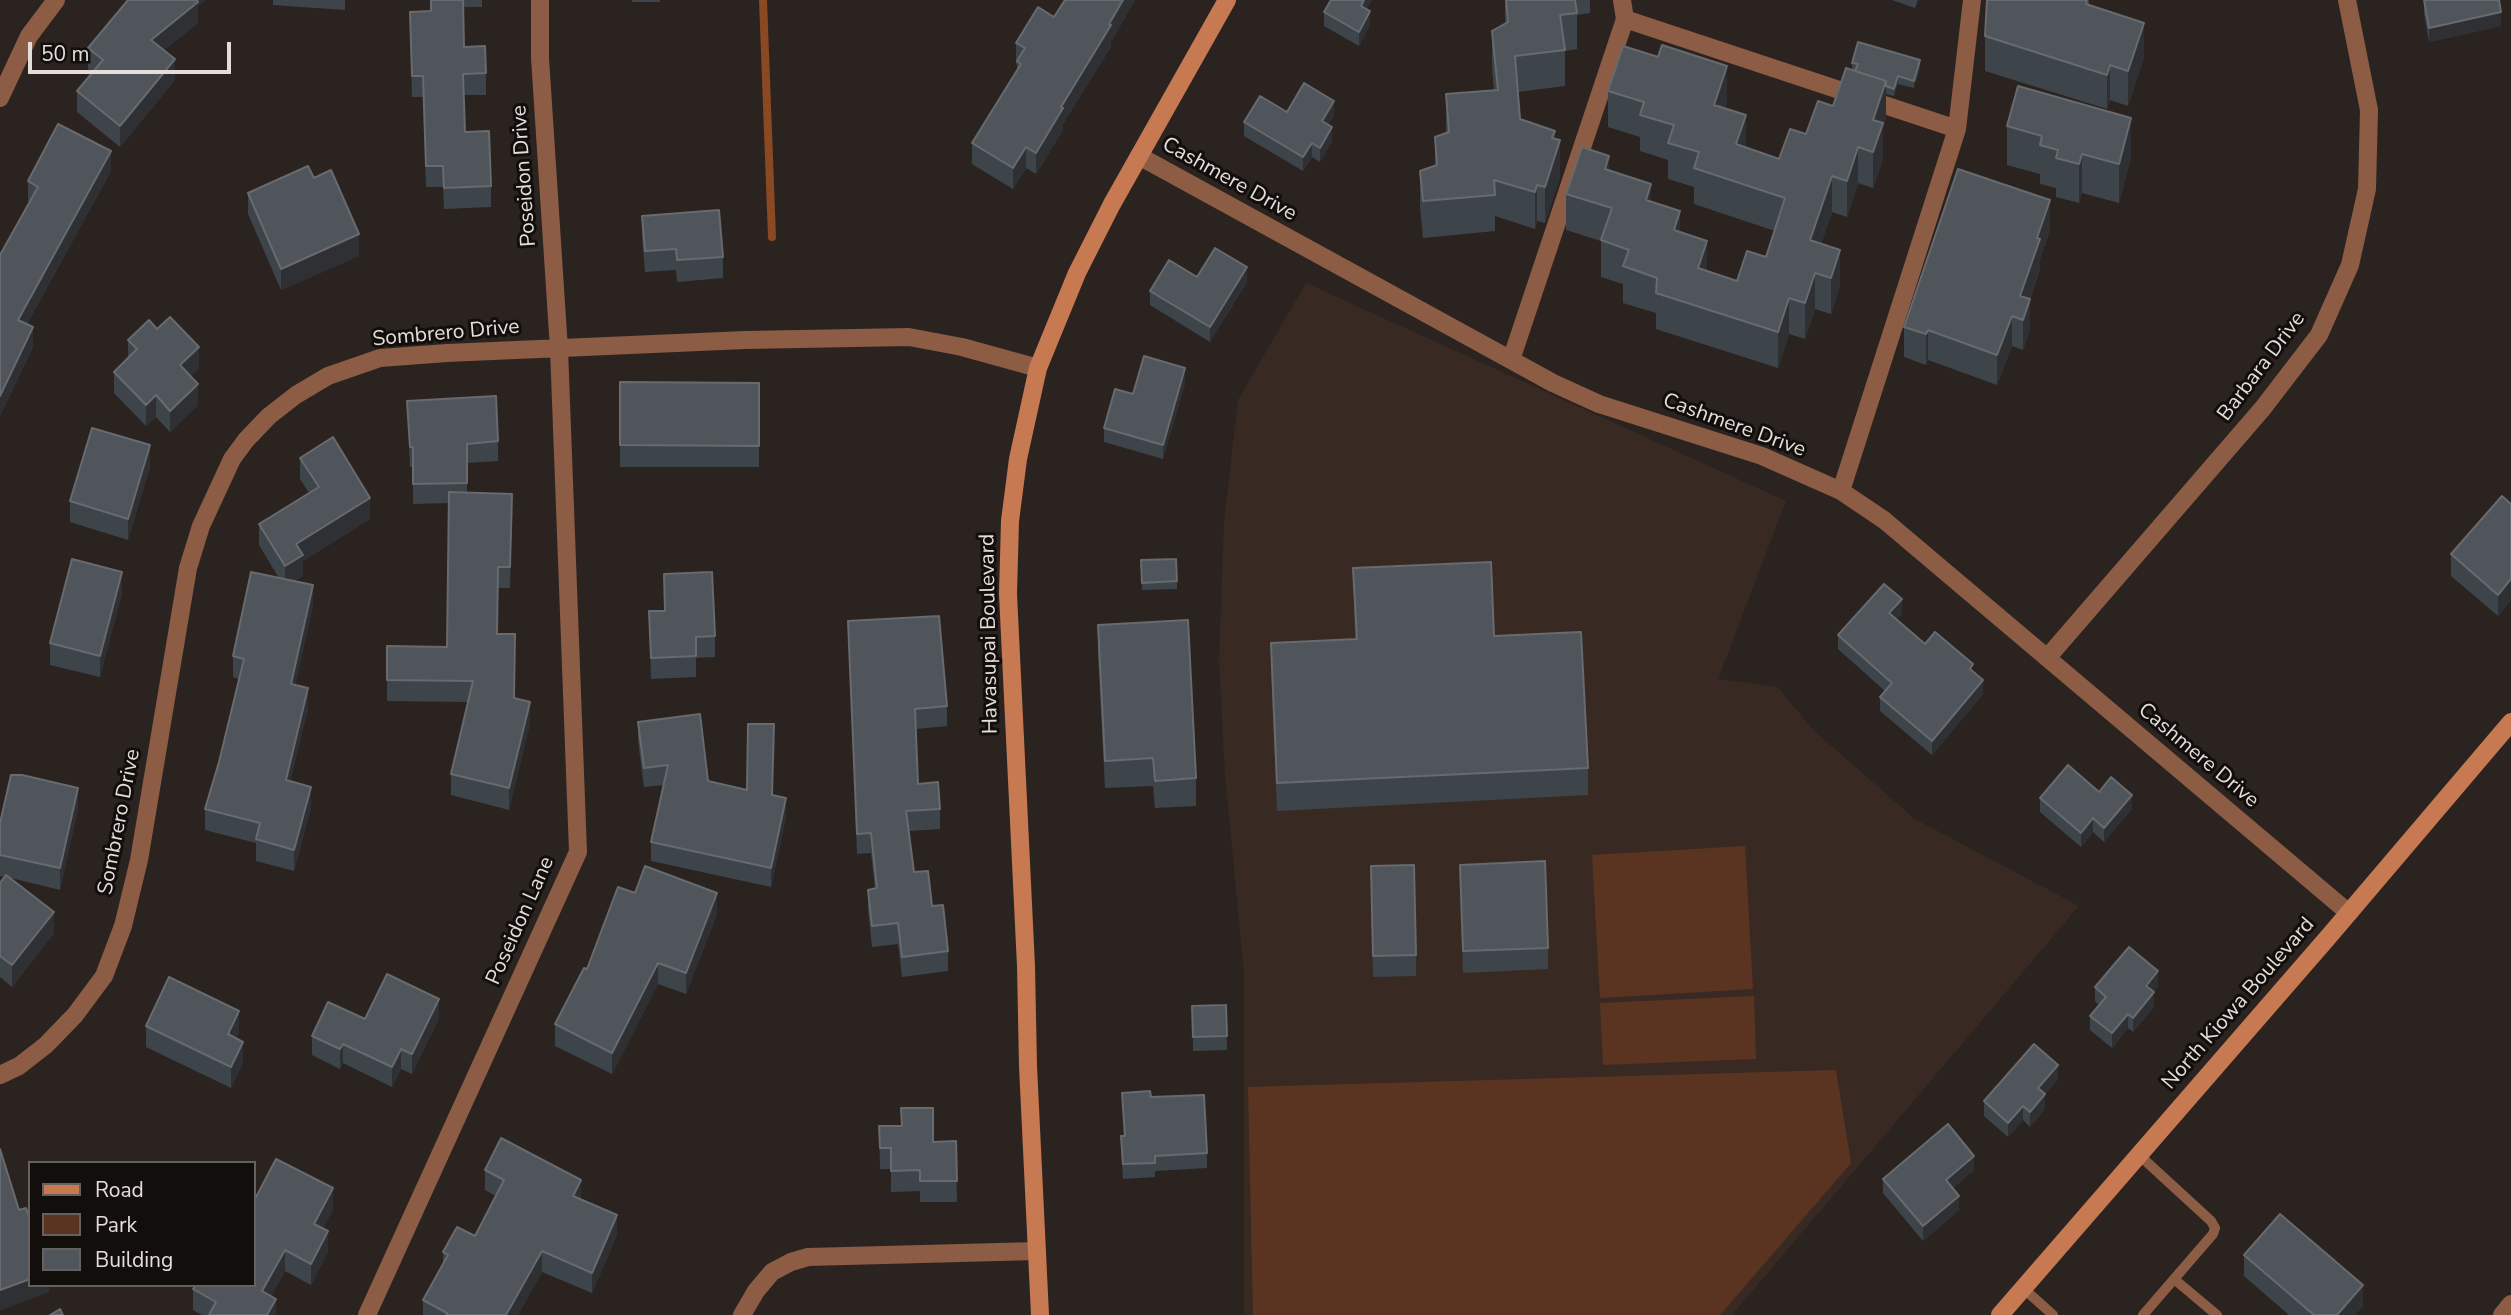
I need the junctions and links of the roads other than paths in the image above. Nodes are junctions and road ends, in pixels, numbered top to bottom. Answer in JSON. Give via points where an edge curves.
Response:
{"nodes":[{"id":1,"x":56,"y":0,"type":"edge"},
{"id":2,"x":540,"y":0,"type":"edge"},
{"id":3,"x":1227,"y":0,"type":"edge"},
{"id":4,"x":1622,"y":0,"type":"edge"},
{"id":5,"x":1972,"y":0,"type":"edge"},
{"id":6,"x":2347,"y":0,"type":"edge"},
{"id":7,"x":1625,"y":19,"type":"junction"},
{"id":8,"x":0,"y":98,"type":"edge"},
{"id":9,"x":1957,"y":129,"type":"junction"},
{"id":10,"x":1139,"y":156,"type":"junction"},
{"id":11,"x":559,"y":349,"type":"junction"},
{"id":12,"x":1511,"y":360,"type":"junction"},
{"id":13,"x":1038,"y":368,"type":"junction"},
{"id":14,"x":1840,"y":491,"type":"junction"},
{"id":15,"x":2047,"y":658,"type":"junction"},
{"id":16,"x":2511,"y":722,"type":"edge"},
{"id":17,"x":2350,"y":913,"type":"junction"},
{"id":18,"x":0,"y":1075,"type":"edge"},
{"id":19,"x":2138,"y":1154,"type":"junction"},
{"id":20,"x":1037,"y":1251,"type":"junction"},
{"id":21,"x":2174,"y":1279,"type":"junction"},
{"id":22,"x":2023,"y":1288,"type":"junction"},
{"id":23,"x":2511,"y":1304,"type":"edge"},
{"id":24,"x":367,"y":1315,"type":"edge"},
{"id":25,"x":742,"y":1315,"type":"edge"},
{"id":26,"x":1040,"y":1315,"type":"edge"},
{"id":27,"x":2000,"y":1315,"type":"edge"},
{"id":28,"x":2053,"y":1315,"type":"edge"},
{"id":29,"x":2143,"y":1315,"type":"edge"},
{"id":30,"x":2217,"y":1315,"type":"edge"},
{"id":31,"x":2502,"y":1315,"type":"edge"}],
"edges":[{"from":1,"to":8,"type":"street","via":[[29,36]]},
{"from":2,"to":11,"type":"street","name":"Poseidon Drive"},
{"from":3,"to":10,"type":"street","name":"Havasupai Boulevard"},
{"from":4,"to":7,"type":"street"},
{"from":5,"to":9,"type":"street"},
{"from":6,"to":15,"type":"street","name":"Barbara Drive","via":[[2369,110],[2367,189],[2350,265],[2319,335],[2263,408]]},
{"from":7,"to":9,"type":"street"},
{"from":7,"to":12,"type":"street"},
{"from":9,"to":14,"type":"street"},
{"from":10,"to":12,"type":"street","name":"Cashmere Drive"},
{"from":10,"to":13,"type":"street","name":"Havasupai Boulevard","via":[[1077,273]]},
{"from":11,"to":13,"type":"street","name":"Sombrero Drive","via":[[909,337]]},
{"from":11,"to":18,"type":"street","name":"Sombrero Drive","via":[[380,358],[328,376],[296,395],[246,440],[232,459],[201,526],[188,568],[139,860],[123,926],[104,976],[46,1045]]},
{"from":11,"to":24,"type":"street","name":"Poseidon Lane","via":[[578,852]]},
{"from":12,"to":14,"type":"street","name":"Cashmere Drive","via":[[1599,404],[1762,456]]},
{"from":13,"to":20,"type":"street","name":"Havasupai Boulevard","via":[[1018,459],[1008,594]]},
{"from":14,"to":15,"type":"street","name":"Cashmere Drive","via":[[1884,520]]},
{"from":15,"to":17,"type":"street","name":"Cashmere Drive"},
{"from":16,"to":17,"type":"street","name":"North Kiowa Boulevard"},
{"from":17,"to":19,"type":"street","name":"North Kiowa Boulevard"},
{"from":19,"to":21,"type":"lane","via":[[2215,1228]]},
{"from":19,"to":22,"type":"street","name":"North Kiowa Boulevard"},
{"from":20,"to":25,"type":"street","via":[[808,1257],[772,1272]]},
{"from":20,"to":26,"type":"street","name":"Havasupai Boulevard"},
{"from":21,"to":29,"type":"lane"},
{"from":21,"to":30,"type":"lane"},
{"from":22,"to":27,"type":"street","name":"North Kiowa Boulevard"},
{"from":22,"to":28,"type":"lane"},
{"from":23,"to":31,"type":"street"}]}
